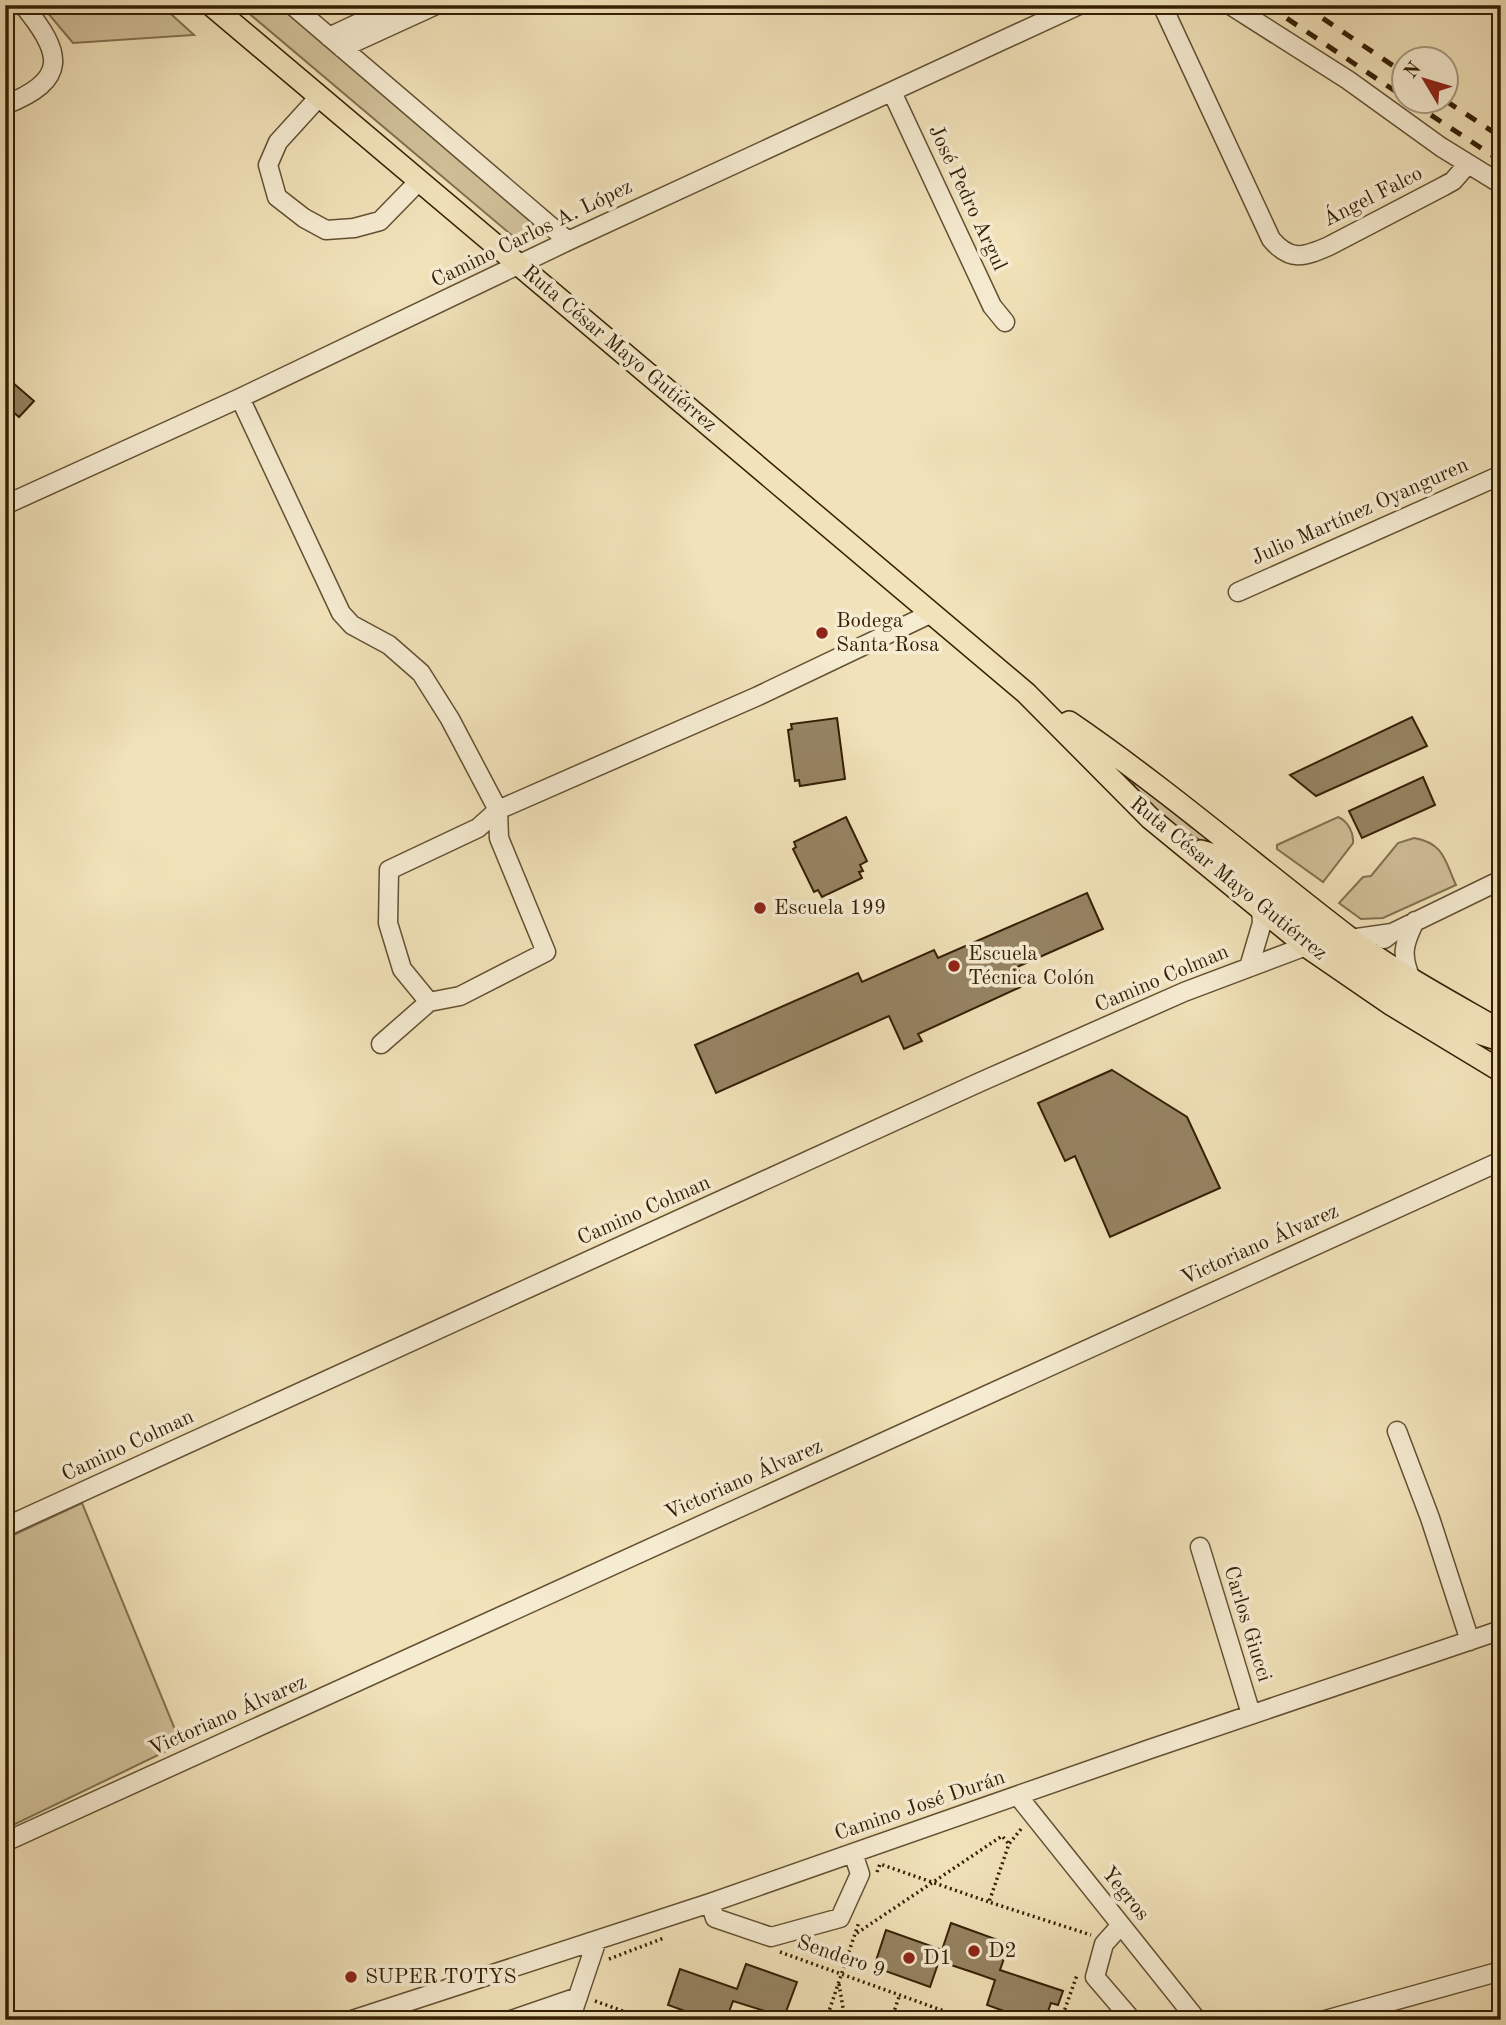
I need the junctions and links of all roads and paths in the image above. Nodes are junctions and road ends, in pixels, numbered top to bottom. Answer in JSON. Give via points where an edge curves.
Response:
{"nodes":[{"id":1,"x":23,"y":5,"type":"edge"},
{"id":2,"x":211,"y":5,"type":"edge"},
{"id":3,"x":292,"y":5,"type":"edge"},
{"id":4,"x":397,"y":5,"type":"edge"},
{"id":5,"x":436,"y":5,"type":"edge"},
{"id":6,"x":1079,"y":5,"type":"edge"},
{"id":7,"x":1162,"y":5,"type":"edge"},
{"id":8,"x":1230,"y":5,"type":"edge"},
{"id":9,"x":335,"y":43,"type":"junction"},
{"id":10,"x":892,"y":92,"type":"junction"},
{"id":11,"x":318,"y":98,"type":"junction"},
{"id":12,"x":5,"y":105,"type":"edge"},
{"id":13,"x":1468,"y":163,"type":"junction"},
{"id":14,"x":419,"y":181,"type":"junction"},
{"id":15,"x":1501,"y":184,"type":"edge"},
{"id":16,"x":568,"y":241,"type":"junction"},
{"id":17,"x":519,"y":265,"type":"junction"},
{"id":18,"x":1005,"y":321,"type":"dead end"},
{"id":19,"x":240,"y":398,"type":"junction"},
{"id":20,"x":1501,"y":475,"type":"edge"},
{"id":21,"x":5,"y":505,"type":"edge"},
{"id":22,"x":1238,"y":592,"type":"dead end"},
{"id":23,"x":932,"y":613,"type":"junction"},
{"id":24,"x":1026,"y":693,"type":"junction"},
{"id":25,"x":498,"y":810,"type":"junction"},
{"id":26,"x":1185,"y":847,"type":"junction"},
{"id":27,"x":1501,"y":880,"type":"edge"},
{"id":28,"x":1261,"y":909,"type":"junction"},
{"id":29,"x":1415,"y":921,"type":"junction"},
{"id":30,"x":1315,"y":931,"type":"junction"},
{"id":31,"x":1392,"y":933,"type":"junction"},
{"id":32,"x":1351,"y":939,"type":"junction"},
{"id":33,"x":1372,"y":962,"type":"junction"},
{"id":34,"x":1249,"y":967,"type":"junction"},
{"id":35,"x":1411,"y":979,"type":"junction"},
{"id":36,"x":1378,"y":996,"type":"junction"},
{"id":37,"x":429,"y":1002,"type":"junction"},
{"id":38,"x":1501,"y":1031,"type":"edge"},
{"id":39,"x":1501,"y":1040,"type":"edge"},
{"id":40,"x":381,"y":1044,"type":"dead end"},
{"id":41,"x":1501,"y":1071,"type":"edge"},
{"id":42,"x":1501,"y":1161,"type":"edge"},
{"id":43,"x":1397,"y":1430,"type":"dead end"},
{"id":44,"x":5,"y":1527,"type":"edge"},
{"id":45,"x":1200,"y":1547,"type":"dead end"},
{"id":46,"x":1501,"y":1630,"type":"edge"},
{"id":47,"x":1470,"y":1641,"type":"junction"},
{"id":48,"x":1251,"y":1714,"type":"junction"},
{"id":49,"x":1018,"y":1796,"type":"junction"},
{"id":50,"x":5,"y":1842,"type":"edge"},
{"id":51,"x":1009,"y":1844,"type":"junction"},
{"id":52,"x":853,"y":1853,"type":"junction"},
{"id":53,"x":876,"y":1875,"type":"dead end"},
{"id":54,"x":933,"y":1883,"type":"junction"},
{"id":55,"x":989,"y":1902,"type":"junction"},
{"id":56,"x":710,"y":1903,"type":"junction"},
{"id":57,"x":863,"y":1911,"type":"dead end"},
{"id":58,"x":1121,"y":1925,"type":"junction"},
{"id":59,"x":855,"y":1934,"type":"junction"},
{"id":60,"x":667,"y":1937,"type":"dead end"},
{"id":61,"x":597,"y":1940,"type":"junction"},
{"id":62,"x":1087,"y":1947,"type":"dead end"},
{"id":63,"x":778,"y":1951,"type":"dead end"},
{"id":64,"x":606,"y":1969,"type":"dead end"},
{"id":65,"x":1078,"y":1971,"type":"dead end"},
{"id":66,"x":1501,"y":1971,"type":"edge"},
{"id":67,"x":842,"y":1974,"type":"junction"},
{"id":68,"x":839,"y":1982,"type":"junction"},
{"id":69,"x":598,"y":1990,"type":"dead end"},
{"id":70,"x":900,"y":1994,"type":"junction"},
{"id":71,"x":587,"y":1999,"type":"junction"},
{"id":72,"x":592,"y":2010,"type":"dead end"},
{"id":73,"x":352,"y":2020,"type":"edge"},
{"id":74,"x":510,"y":2020,"type":"edge"},
{"id":75,"x":570,"y":2020,"type":"edge"},
{"id":76,"x":648,"y":2020,"type":"edge"},
{"id":77,"x":826,"y":2020,"type":"edge"},
{"id":78,"x":845,"y":2020,"type":"edge"},
{"id":79,"x":891,"y":2020,"type":"edge"},
{"id":80,"x":969,"y":2020,"type":"edge"},
{"id":81,"x":1061,"y":2020,"type":"edge"},
{"id":82,"x":1132,"y":2020,"type":"edge"},
{"id":83,"x":1197,"y":2020,"type":"edge"},
{"id":84,"x":1325,"y":2020,"type":"edge"}],
"edges":[{"from":1,"to":12,"type":"street","via":[[44,31],[54,65],[36,91]]},
{"from":2,"to":11,"type":"main road","name":"Ruta César Mayo Gutiérrez"},
{"from":3,"to":9,"type":"street"},
{"from":4,"to":9,"type":"street"},
{"from":5,"to":9,"type":"street"},
{"from":6,"to":10,"type":"street","name":"Camino Carlos A. López"},
{"from":7,"to":13,"type":"street","name":"Ángel Falco","via":[[1279,248],[1298,256],[1312,254],[1453,181]]},
{"from":8,"to":13,"type":"street"},
{"from":9,"to":16,"type":"street"},
{"from":10,"to":16,"type":"street","name":"Camino Carlos A. López"},
{"from":10,"to":18,"type":"street","name":"José Pedro Argul","via":[[992,306]]},
{"from":11,"to":14,"type":"main road","name":"Ruta César Mayo Gutiérrez"},
{"from":11,"to":14,"type":"street","via":[[278,142],[268,165],[277,197],[326,230],[354,228],[380,221]]},
{"from":13,"to":15,"type":"street"},
{"from":14,"to":17,"type":"main road","name":"Ruta César Mayo Gutiérrez"},
{"from":16,"to":17,"type":"street","name":"Camino Carlos A. López"},
{"from":17,"to":19,"type":"street","name":"Camino Carlos A. López"},
{"from":17,"to":23,"type":"main road","name":"Ruta César Mayo Gutiérrez"},
{"from":19,"to":21,"type":"street","name":"Camino Carlos A. López"},
{"from":19,"to":25,"type":"street","via":[[341,613],[421,673]]},
{"from":20,"to":22,"type":"street","name":"Julio Martínez Oyanguren"},
{"from":23,"to":24,"type":"main road","name":"Ruta César Mayo Gutiérrez"},
{"from":23,"to":25,"type":"street","via":[[758,696]]},
{"from":24,"to":26,"type":"main road","name":"Ruta César Mayo Gutiérrez","via":[[1151,819]]},
{"from":24,"to":30,"type":"main road","name":"Ruta César Mayo Gutiérrez","via":[[1103,745]]},
{"from":25,"to":37,"type":"street","via":[[478,828],[389,870],[388,923],[402,969]]},
{"from":25,"to":37,"type":"street","via":[[499,838],[546,952],[460,996]]},
{"from":26,"to":28,"type":"main road","name":"Ruta César Mayo Gutiérrez"},
{"from":26,"to":30,"type":"main road","via":[[1221,857]]},
{"from":27,"to":29,"type":"street","name":"Camino Colman"},
{"from":28,"to":30,"type":"main road","name":"Ruta César Mayo Gutiérrez"},
{"from":28,"to":34,"type":"street","via":[[1262,923]]},
{"from":29,"to":31,"type":"street","name":"Camino Colman"},
{"from":29,"to":35,"type":"street","via":[[1404,953]]},
{"from":30,"to":32,"type":"main road","name":"Ruta César Mayo Gutiérrez"},
{"from":30,"to":32,"type":"street","name":"Camino Colman"},
{"from":30,"to":33,"type":"main road","via":[[1324,947]]},
{"from":30,"to":34,"type":"street","name":"Camino Colman"},
{"from":30,"to":36,"type":"main road","name":"Ruta César Mayo Gutiérrez"},
{"from":31,"to":32,"type":"street","name":"Camino Colman"},
{"from":31,"to":33,"type":"street","name":"Camino Colman"},
{"from":32,"to":33,"type":"main road","name":"Ruta César Mayo Gutiérrez"},
{"from":33,"to":35,"type":"main road"},
{"from":33,"to":36,"type":"street","via":[[1371,984]]},
{"from":33,"to":39,"type":"main road","via":[[1466,1029]]},
{"from":34,"to":44,"type":"street","name":"Camino Colman","via":[[978,1083]]},
{"from":35,"to":38,"type":"main road"},
{"from":36,"to":41,"type":"main road","name":"Ruta César Mayo Gutiérrez"},
{"from":37,"to":40,"type":"street"},
{"from":42,"to":50,"type":"street","name":"Victoriano Álvarez"},
{"from":43,"to":47,"type":"street"},
{"from":45,"to":48,"type":"street","name":"Carlos Giucci"},
{"from":46,"to":47,"type":"street","name":"Camino José Durán"},
{"from":47,"to":48,"type":"street","name":"Camino José Durán"},
{"from":48,"to":49,"type":"street","name":"Camino José Durán"},
{"from":49,"to":51,"type":"path","via":[[1021,1830]]},
{"from":49,"to":52,"type":"street","name":"Camino José Durán"},
{"from":49,"to":58,"type":"street","name":"Yegros"},
{"from":51,"to":54,"type":"path","via":[[1002,1836]]},
{"from":51,"to":55,"type":"path"},
{"from":52,"to":56,"type":"street","name":"Camino José Durán"},
{"from":52,"to":56,"type":"street","via":[[860,1874],[840,1918],[771,1937],[715,1918]]},
{"from":53,"to":54,"type":"path","via":[[880,1864]]},
{"from":54,"to":55,"type":"path"},
{"from":54,"to":59,"type":"path"},
{"from":55,"to":62,"type":"path","via":[[1091,1934]]},
{"from":56,"to":61,"type":"street","name":"Camino José Durán"},
{"from":57,"to":59,"type":"path"},
{"from":58,"to":82,"type":"street","via":[[1104,1944],[1095,1977]]},
{"from":58,"to":83,"type":"street","name":"Yegros"},
{"from":59,"to":67,"type":"path"},
{"from":60,"to":64,"type":"path","via":[[609,1958]]},
{"from":61,"to":71,"type":"street"},
{"from":61,"to":73,"type":"street","name":"Camino José Durán"},
{"from":63,"to":67,"type":"path","name":"Sendero 9"},
{"from":65,"to":81,"type":"path"},
{"from":66,"to":84,"type":"street"},
{"from":67,"to":68,"type":"path"},
{"from":67,"to":70,"type":"path","name":"Sendero 9"},
{"from":68,"to":77,"type":"path"},
{"from":68,"to":78,"type":"path"},
{"from":69,"to":71,"type":"path"},
{"from":70,"to":79,"type":"path"},
{"from":70,"to":80,"type":"path","name":"Sendero 9"},
{"from":71,"to":72,"type":"path"},
{"from":71,"to":74,"type":"street"},
{"from":71,"to":75,"type":"street"},
{"from":71,"to":76,"type":"path"}]}
